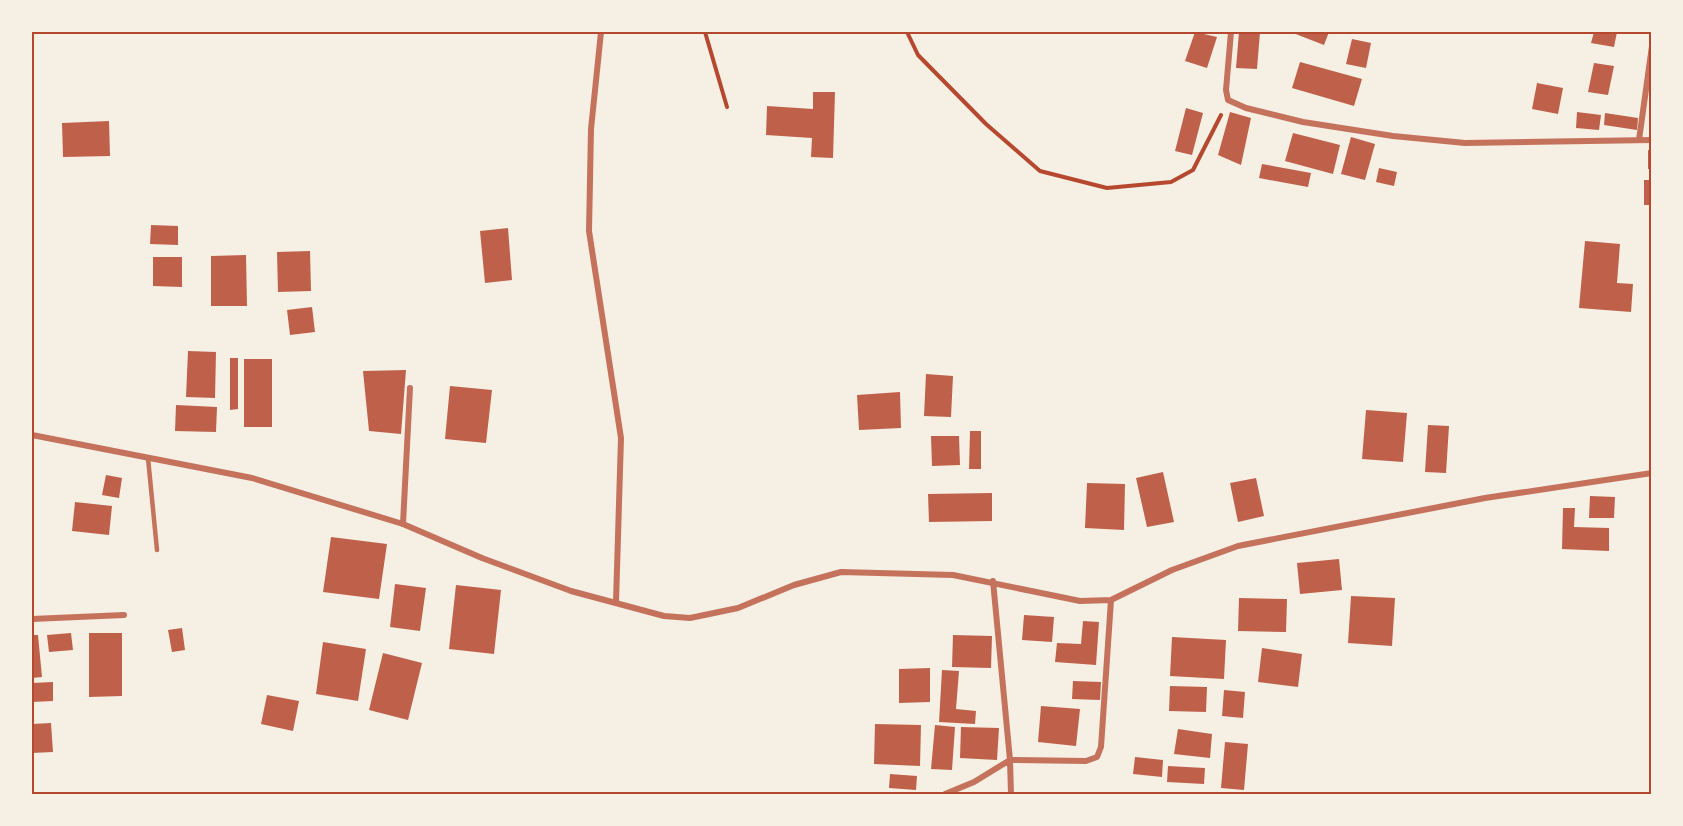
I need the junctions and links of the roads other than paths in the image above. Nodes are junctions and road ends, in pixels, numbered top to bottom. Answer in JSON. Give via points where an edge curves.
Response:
{"nodes":[{"id":1,"x":601,"y":32,"type":"edge"},
{"id":2,"x":1231,"y":32,"type":"edge"},
{"id":3,"x":1652,"y":46,"type":"edge"},
{"id":4,"x":1639,"y":140,"type":"junction"},
{"id":5,"x":1652,"y":140,"type":"edge"},
{"id":6,"x":410,"y":388,"type":"dead end"},
{"id":7,"x":32,"y":435,"type":"edge"},
{"id":8,"x":148,"y":458,"type":"junction"},
{"id":9,"x":1652,"y":473,"type":"edge"},
{"id":10,"x":403,"y":524,"type":"junction"},
{"id":11,"x":157,"y":550,"type":"dead end"},
{"id":12,"x":993,"y":581,"type":"junction"},
{"id":13,"x":1111,"y":600,"type":"junction"},
{"id":14,"x":616,"y":602,"type":"junction"},
{"id":15,"x":124,"y":615,"type":"dead end"},
{"id":16,"x":32,"y":618,"type":"edge"},
{"id":17,"x":1010,"y":760,"type":"junction"},
{"id":18,"x":945,"y":795,"type":"edge"},
{"id":19,"x":1011,"y":795,"type":"edge"}],
"edges":[{"from":1,"to":14,"type":"street","via":[[591,129],[589,231],[621,438]]},
{"from":2,"to":4,"type":"street","via":[[1225,82],[1228,100],[1246,108],[1303,123],[1465,143]]},
{"from":3,"to":4,"type":"street"},
{"from":4,"to":5,"type":"street"},
{"from":6,"to":10,"type":"street"},
{"from":7,"to":8,"type":"street"},
{"from":8,"to":10,"type":"street","via":[[252,478]]},
{"from":8,"to":11,"type":"lane"},
{"from":9,"to":13,"type":"street","via":[[1485,498],[1238,546],[1172,570]]},
{"from":10,"to":14,"type":"street","via":[[571,591]]},
{"from":12,"to":13,"type":"street","via":[[1080,601]]},
{"from":12,"to":14,"type":"street","via":[[953,575],[841,572],[803,582],[738,608],[690,618],[664,616]]},
{"from":12,"to":17,"type":"street"},
{"from":13,"to":17,"type":"street","via":[[1101,747],[1097,757],[1086,761]]},
{"from":15,"to":16,"type":"street"},
{"from":17,"to":18,"type":"street"},
{"from":17,"to":19,"type":"street"}]}
